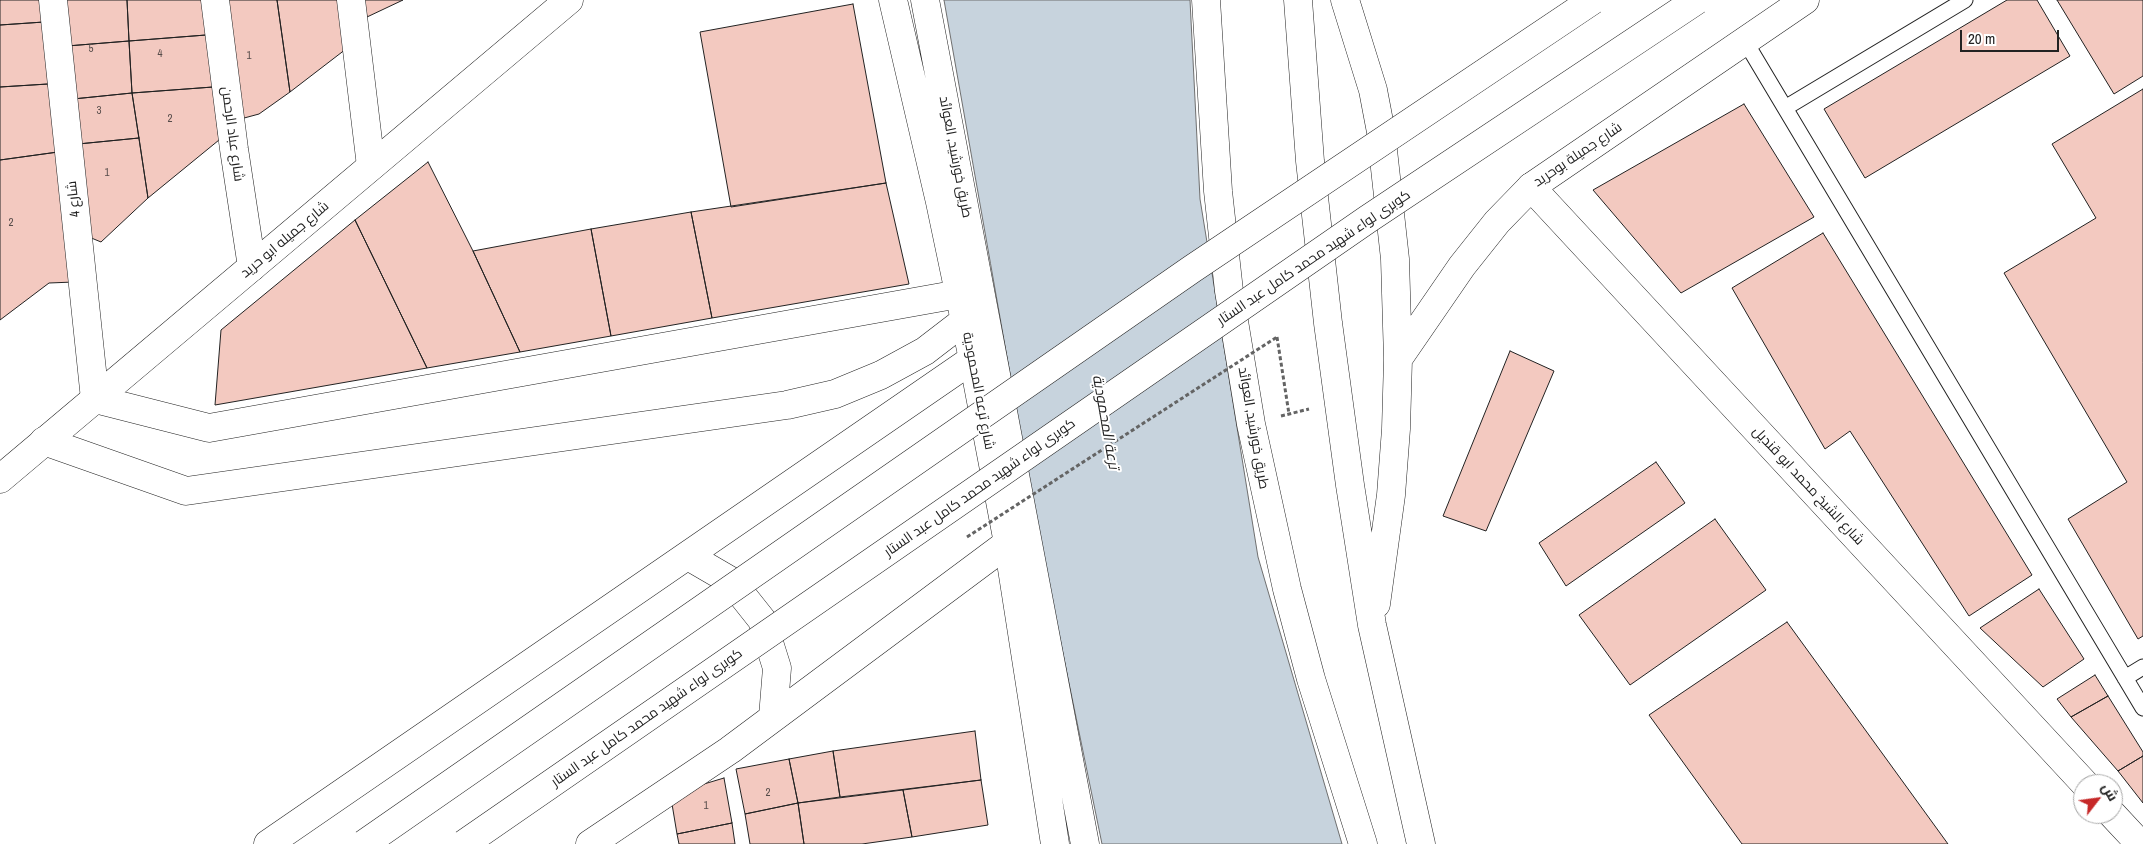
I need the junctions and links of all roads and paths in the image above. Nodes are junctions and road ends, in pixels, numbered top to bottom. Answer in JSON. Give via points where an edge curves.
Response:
{"nodes":[{"id":1,"x":52,"y":0,"type":"edge"},
{"id":2,"x":215,"y":0,"type":"edge"},
{"id":3,"x":351,"y":0,"type":"edge"},
{"id":4,"x":569,"y":0,"type":"edge"},
{"id":5,"x":893,"y":0,"type":"edge"},
{"id":6,"x":925,"y":0,"type":"edge"},
{"id":7,"x":1206,"y":0,"type":"edge"},
{"id":8,"x":1298,"y":0,"type":"edge"},
{"id":9,"x":1345,"y":0,"type":"edge"},
{"id":10,"x":1593,"y":0,"type":"edge"},
{"id":11,"x":1697,"y":0,"type":"edge"},
{"id":12,"x":1805,"y":0,"type":"edge"},
{"id":13,"x":1965,"y":0,"type":"edge"},
{"id":14,"x":1745,"y":41,"type":"junction"},
{"id":15,"x":1786,"y":108,"type":"junction"},
{"id":16,"x":371,"y":166,"type":"junction"},
{"id":17,"x":1531,"y":187,"type":"junction"},
{"id":18,"x":252,"y":267,"type":"junction"},
{"id":19,"x":959,"y":294,"type":"junction"},
{"id":20,"x":964,"y":321,"type":"junction"},
{"id":21,"x":973,"y":359,"type":"junction"},
{"id":22,"x":1398,"y":359,"type":"junction"},
{"id":23,"x":95,"y":399,"type":"junction"},
{"id":24,"x":1289,"y":414,"type":"dead end"},
{"id":25,"x":44,"y":442,"type":"junction"},
{"id":26,"x":0,"y":479,"type":"edge"},
{"id":27,"x":962,"y":540,"type":"dead end"},
{"id":28,"x":1008,"y":543,"type":"junction"},
{"id":29,"x":688,"y":556,"type":"junction"},
{"id":30,"x":1372,"y":626,"type":"junction"},
{"id":31,"x":2143,"y":667,"type":"edge"},
{"id":32,"x":2125,"y":678,"type":"junction"},
{"id":33,"x":2143,"y":708,"type":"edge"},
{"id":34,"x":773,"y":717,"type":"junction"},
{"id":35,"x":2076,"y":774,"type":"edge"},
{"id":36,"x":2121,"y":824,"type":"edge"},
{"id":37,"x":268,"y":844,"type":"edge"},
{"id":38,"x":364,"y":844,"type":"edge"},
{"id":39,"x":464,"y":844,"type":"edge"},
{"id":40,"x":590,"y":844,"type":"edge"},
{"id":41,"x":1055,"y":844,"type":"edge"},
{"id":42,"x":1085,"y":844,"type":"edge"},
{"id":43,"x":1363,"y":844,"type":"edge"},
{"id":44,"x":1421,"y":844,"type":"edge"},
{"id":45,"x":2140,"y":844,"type":"edge"}],
"edges":[{"from":1,"to":23,"type":"main road","name":"شارع 4"},
{"from":2,"to":18,"type":"main road","name":"شارع عباد الرحمن"},
{"from":3,"to":16,"type":"main road"},
{"from":4,"to":16,"type":"main road","name":"شارع جميله ابو حريد"},
{"from":5,"to":19,"type":"main road","name":"شارع ترعه المحمودية"},
{"from":6,"to":42,"type":"main road","name":"طريق خورشيد, العوائد"},
{"from":7,"to":43,"type":"main road","name":"طريق خورشيد, العوائد","via":[[1218,191],[1229,291],[1251,424],[1299,634]]},
{"from":8,"to":30,"type":"main road","via":[[1310,161],[1328,323]]},
{"from":9,"to":22,"type":"main road","via":[[1373,90],[1381,132],[1395,259]]},
{"from":10,"to":38,"type":"main road","bridge":true,"via":[[1192,269]]},
{"from":11,"to":39,"type":"main road","name":"كوبرى لواء شهيد محمد كامل عبد الستار","bridge":true,"via":[[1368,219]]},
{"from":12,"to":14,"type":"main road","name":"شارع جميلة بوحريد"},
{"from":13,"to":15,"type":"lane"},
{"from":14,"to":15,"type":"lane"},
{"from":14,"to":17,"type":"main road","name":"شارع جميلة بوحريد"},
{"from":15,"to":32,"type":"lane"},
{"from":16,"to":18,"type":"main road","name":"شارع جميله ابو حريد"},
{"from":17,"to":22,"type":"main road","name":"شارع جميلة بوحريد","via":[[1497,222],[1462,266]]},
{"from":17,"to":35,"type":"main road","name":"شارع الشيخ محمد ابو قنديل"},
{"from":18,"to":23,"type":"main road","name":"شارع جميله ابو حريد"},
{"from":19,"to":20,"type":"main road","name":"شارع ترعه المحمودية"},
{"from":19,"to":23,"type":"main road","via":[[209,428]]},
{"from":20,"to":21,"type":"main road","name":"شارع ترعه المحمودية"},
{"from":20,"to":25,"type":"main road","via":[[925,352],[882,375],[835,394],[186,491]]},
{"from":21,"to":28,"type":"main road","name":"شارع ترعه المحمودية"},
{"from":21,"to":29,"type":"main road"},
{"from":22,"to":30,"type":"main road","via":[[1391,495]]},
{"from":23,"to":25,"type":"main road","name":"شارع جميله ابو حريد"},
{"from":24,"to":27,"type":"path","bridge":true,"via":[[1277,337]]},
{"from":25,"to":26,"type":"main road","name":"شارع جميله ابو حريد"},
{"from":28,"to":34,"type":"main road"},
{"from":28,"to":41,"type":"main road","name":"شارع ترعه المحمودية"},
{"from":29,"to":34,"type":"main road","via":[[731,581],[762,620],[777,668]]},
{"from":29,"to":37,"type":"main road"},
{"from":30,"to":44,"type":"main road"},
{"from":31,"to":32,"type":"lane"},
{"from":32,"to":33,"type":"lane"},
{"from":34,"to":40,"type":"main road","via":[[730,750]]},
{"from":36,"to":45,"type":"main road"}]}
